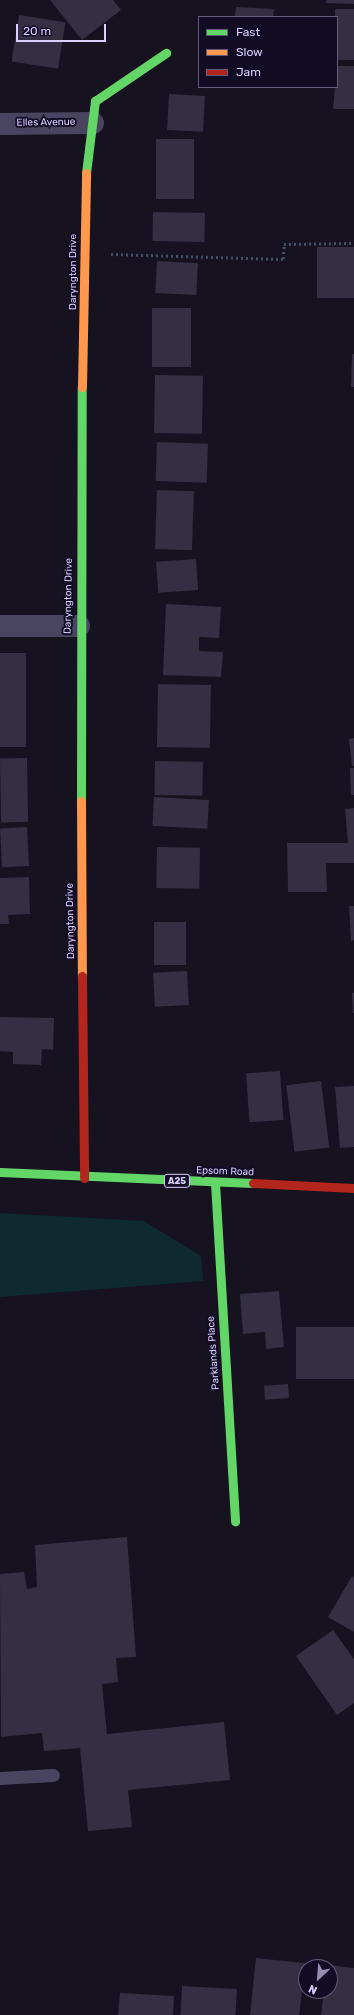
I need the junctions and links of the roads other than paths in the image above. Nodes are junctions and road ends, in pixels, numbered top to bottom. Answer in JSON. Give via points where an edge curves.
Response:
{"nodes":[{"id":1,"x":166,"y":53,"type":"dead end"},
{"id":2,"x":93,"y":123,"type":"junction"},
{"id":3,"x":0,"y":124,"type":"edge"},
{"id":4,"x":0,"y":626,"type":"edge"},
{"id":5,"x":80,"y":626,"type":"junction"},
{"id":6,"x":0,"y":1172,"type":"edge"},
{"id":7,"x":84,"y":1178,"type":"junction"},
{"id":8,"x":215,"y":1183,"type":"junction"},
{"id":9,"x":354,"y":1188,"type":"edge"},
{"id":10,"x":236,"y":1521,"type":"dead end"},
{"id":11,"x":53,"y":1775,"type":"dead end"},
{"id":12,"x":0,"y":1778,"type":"edge"}],
"edges":[{"from":1,"to":2,"type":"street","name":"Daryngton Drive","via":[[95,101]]},
{"from":2,"to":3,"type":"street","name":"Elles Avenue"},
{"from":2,"to":5,"type":"street","name":"Daryngton Drive","via":[[85,183]]},
{"from":4,"to":5,"type":"street"},
{"from":5,"to":7,"type":"street","name":"Daryngton Drive"},
{"from":6,"to":7,"type":"street","name":"Epsom Road","number":"A25"},
{"from":7,"to":8,"type":"street","name":"Epsom Road","number":"A25"},
{"from":8,"to":9,"type":"street","name":"Epsom Road","number":"A25"},
{"from":8,"to":10,"type":"street","name":"Parklands Place"},
{"from":11,"to":12,"type":"lane"}]}
